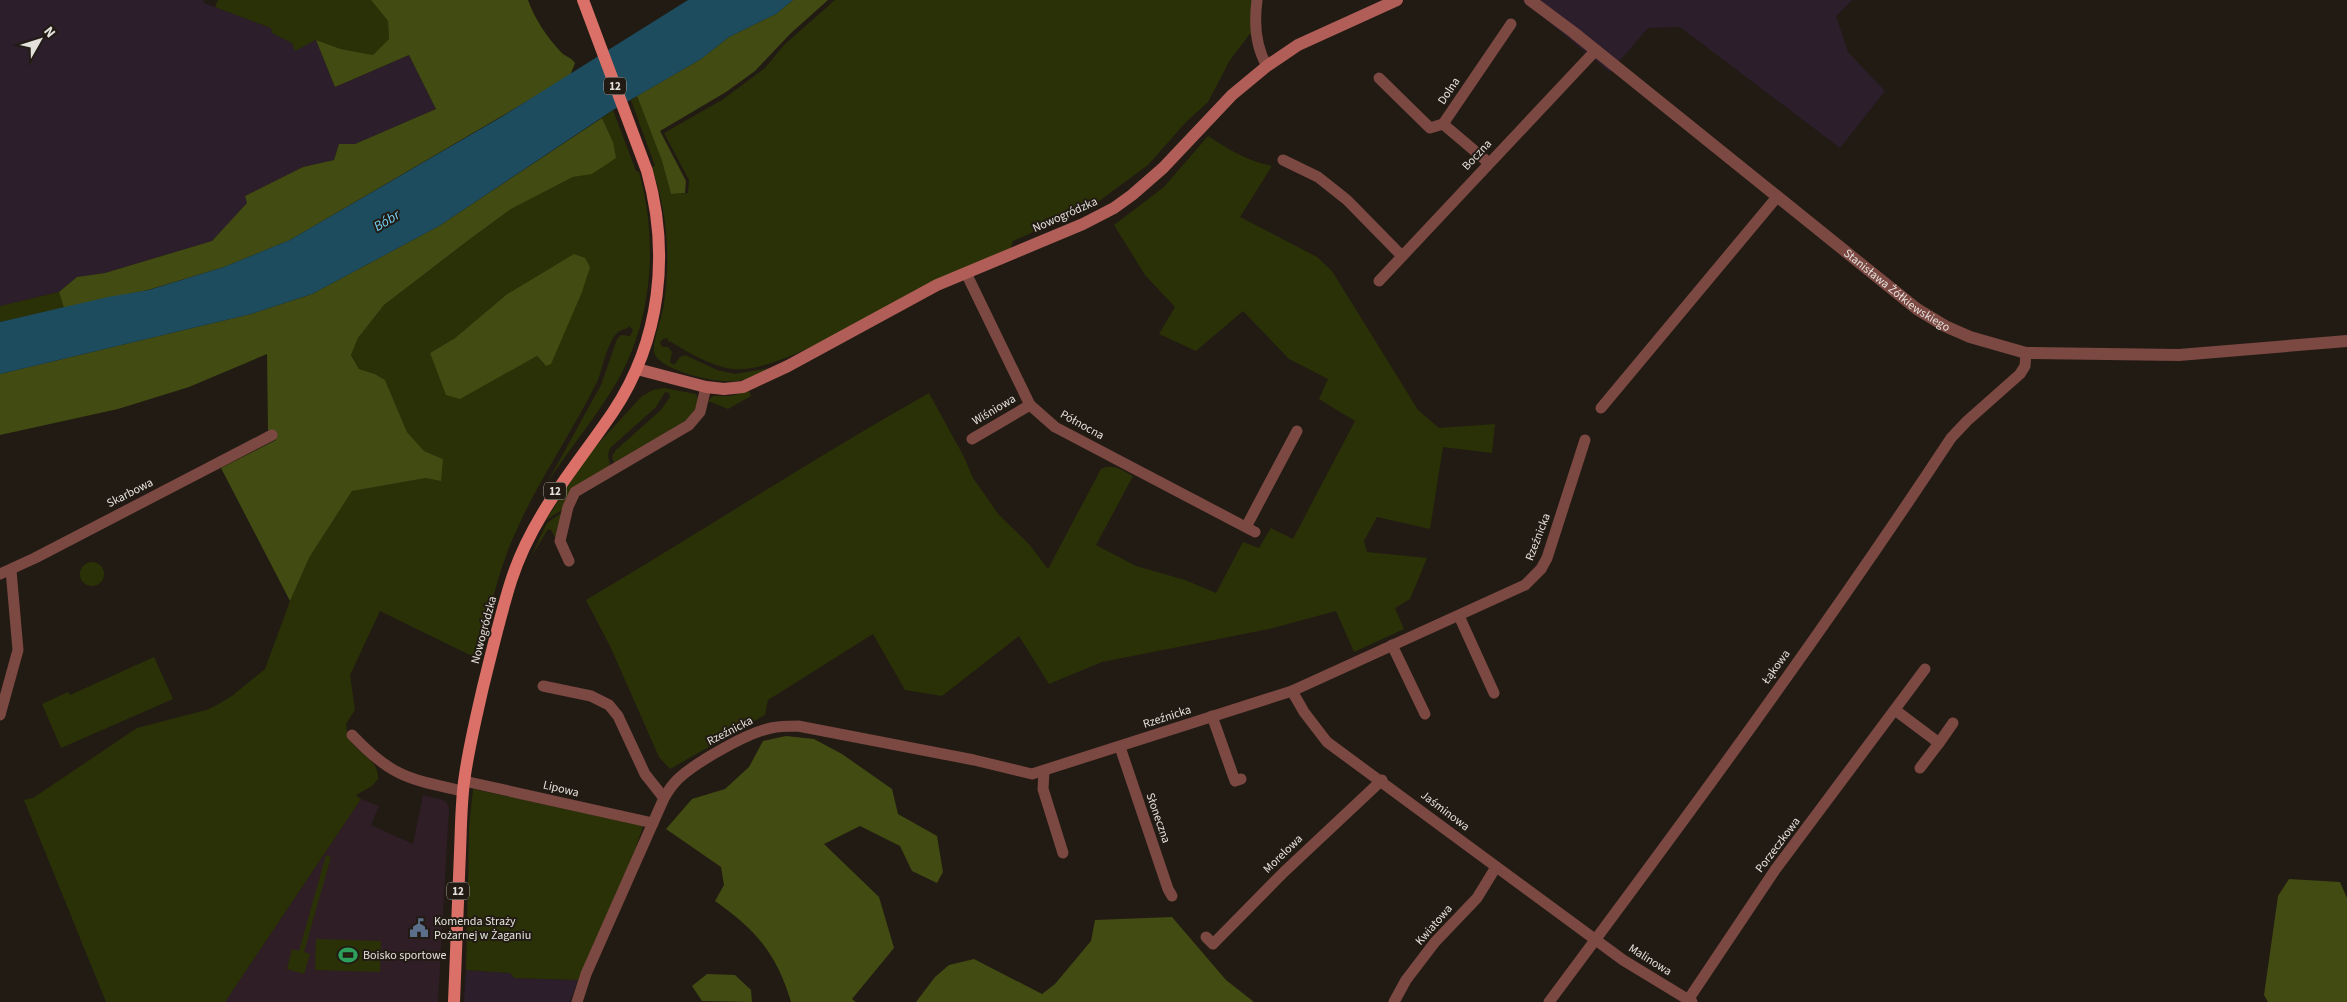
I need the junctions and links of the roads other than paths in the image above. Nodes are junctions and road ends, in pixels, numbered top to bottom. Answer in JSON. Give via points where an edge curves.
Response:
{"nodes":[{"id":1,"x":583,"y":0,"type":"edge"},
{"id":2,"x":1257,"y":0,"type":"edge"},
{"id":3,"x":1397,"y":0,"type":"edge"},
{"id":4,"x":1530,"y":0,"type":"edge"},
{"id":5,"x":1511,"y":24,"type":"dead end"},
{"id":6,"x":1596,"y":50,"type":"junction"},
{"id":7,"x":1267,"y":66,"type":"junction"},
{"id":8,"x":1379,"y":78,"type":"dead end"},
{"id":9,"x":1443,"y":124,"type":"junction"},
{"id":10,"x":1283,"y":160,"type":"dead end"},
{"id":11,"x":1488,"y":163,"type":"junction"},
{"id":12,"x":1777,"y":197,"type":"junction"},
{"id":13,"x":1402,"y":256,"type":"junction"},
{"id":14,"x":966,"y":272,"type":"junction"},
{"id":15,"x":1379,"y":281,"type":"dead end"},
{"id":16,"x":2347,"y":341,"type":"edge"},
{"id":17,"x":2026,"y":353,"type":"junction"},
{"id":18,"x":637,"y":369,"type":"junction"},
{"id":19,"x":706,"y":387,"type":"junction"},
{"id":20,"x":1030,"y":405,"type":"junction"},
{"id":21,"x":1601,"y":408,"type":"dead end"},
{"id":22,"x":1297,"y":431,"type":"dead end"},
{"id":23,"x":272,"y":435,"type":"dead end"},
{"id":24,"x":972,"y":439,"type":"dead end"},
{"id":25,"x":1585,"y":440,"type":"dead end"},
{"id":26,"x":569,"y":561,"type":"dead end"},
{"id":27,"x":6,"y":572,"type":"edge"},
{"id":28,"x":1459,"y":616,"type":"junction"},
{"id":29,"x":1392,"y":645,"type":"junction"},
{"id":30,"x":1925,"y":669,"type":"dead end"},
{"id":31,"x":543,"y":686,"type":"dead end"},
{"id":32,"x":1292,"y":691,"type":"junction"},
{"id":33,"x":1494,"y":693,"type":"dead end"},
{"id":34,"x":1894,"y":710,"type":"junction"},
{"id":35,"x":1425,"y":714,"type":"dead end"},
{"id":36,"x":0,"y":715,"type":"edge"},
{"id":37,"x":1212,"y":716,"type":"junction"},
{"id":38,"x":1953,"y":723,"type":"dead end"},
{"id":39,"x":352,"y":736,"type":"dead end"},
{"id":40,"x":1939,"y":742,"type":"junction"},
{"id":41,"x":1120,"y":747,"type":"junction"},
{"id":42,"x":1920,"y":768,"type":"dead end"},
{"id":43,"x":1044,"y":771,"type":"junction"},
{"id":44,"x":1241,"y":779,"type":"dead end"},
{"id":45,"x":1382,"y":780,"type":"junction"},
{"id":46,"x":463,"y":786,"type":"junction"},
{"id":47,"x":664,"y":798,"type":"junction"},
{"id":48,"x":653,"y":823,"type":"junction"},
{"id":49,"x":1063,"y":853,"type":"dead end"},
{"id":50,"x":1496,"y":866,"type":"junction"},
{"id":51,"x":1172,"y":896,"type":"dead end"},
{"id":52,"x":1206,"y":938,"type":"dead end"},
{"id":53,"x":1595,"y":940,"type":"junction"},
{"id":54,"x":1690,"y":1001,"type":"edge"},
{"id":55,"x":454,"y":1002,"type":"edge"},
{"id":56,"x":577,"y":1002,"type":"edge"},
{"id":57,"x":1394,"y":1002,"type":"edge"},
{"id":58,"x":1549,"y":1002,"type":"edge"}],
"edges":[{"from":1,"to":18,"type":"main road","number":"12","via":[[647,172],[656,210],[659,279],[653,321]]},
{"from":2,"to":7,"type":"street","via":[[1256,38]]},
{"from":3,"to":7,"type":"main road","name":"Nowogródzka","via":[[1298,45]]},
{"from":4,"to":6,"type":"street","name":"Stanisława Żółkiewskiego"},
{"from":5,"to":9,"type":"street","name":"Dolna"},
{"from":6,"to":11,"type":"street","name":"Boczna"},
{"from":6,"to":12,"type":"street","name":"Stanisława Żółkiewskiego"},
{"from":7,"to":14,"type":"main road","name":"Nowogródzka","via":[[1232,95],[1163,168],[1114,208]]},
{"from":8,"to":9,"type":"street","via":[[1430,128]]},
{"from":9,"to":11,"type":"street","name":"Dolna"},
{"from":10,"to":13,"type":"street","via":[[1318,177],[1347,200]]},
{"from":11,"to":13,"type":"street","name":"Boczna"},
{"from":12,"to":17,"type":"street","name":"Stanisława Żółkiewskiego","via":[[1917,309],[1970,337]]},
{"from":12,"to":21,"type":"street"},
{"from":13,"to":15,"type":"street","name":"Boczna"},
{"from":14,"to":19,"type":"main road","name":"Nowogródzka","via":[[743,387],[724,390]]},
{"from":14,"to":20,"type":"street","name":"Północna"},
{"from":16,"to":17,"type":"street","name":"Stanisława Żółkiewskiego","via":[[2179,355]]},
{"from":17,"to":53,"type":"street","name":"Łąkowa","via":[[2025,366],[2020,374],[1951,438],[1854,582]]},
{"from":18,"to":19,"type":"main road","name":"Nowogródzka"},
{"from":18,"to":46,"type":"main road","name":"Nowogródzka","number":"12","via":[[614,410],[556,490],[518,560],[493,646]]},
{"from":19,"to":26,"type":"street","via":[[700,412],[690,425],[575,492],[569,502],[560,541]]},
{"from":20,"to":22,"type":"street","name":"Północna","via":[[1055,427],[1250,529]]},
{"from":20,"to":24,"type":"street","name":"Wiśniowa"},
{"from":23,"to":27,"type":"street","name":"Skarbowa"},
{"from":25,"to":28,"type":"street","name":"Rzeźnicka","via":[[1541,569],[1517,590]]},
{"from":27,"to":36,"type":"street","via":[[18,650]]},
{"from":28,"to":29,"type":"street","name":"Rzeźnicka"},
{"from":28,"to":33,"type":"street"},
{"from":29,"to":32,"type":"street","name":"Rzeźnicka"},
{"from":29,"to":35,"type":"street"},
{"from":30,"to":34,"type":"street","name":"Porzeczkowa"},
{"from":31,"to":47,"type":"street","via":[[591,696],[609,705],[618,716],[645,774]]},
{"from":32,"to":37,"type":"street","name":"Rzeźnicka"},
{"from":32,"to":45,"type":"street","name":"Jaśminowa","via":[[1327,742]]},
{"from":34,"to":40,"type":"street"},
{"from":34,"to":54,"type":"street","name":"Porzeczkowa","via":[[1775,870]]},
{"from":37,"to":41,"type":"street","name":"Rzeźnicka"},
{"from":37,"to":44,"type":"street","via":[[1235,781]]},
{"from":38,"to":40,"type":"street"},
{"from":39,"to":46,"type":"street","name":"Lipowa","via":[[379,761],[400,774],[427,784]]},
{"from":40,"to":42,"type":"street"},
{"from":41,"to":43,"type":"street","name":"Rzeźnicka"},
{"from":41,"to":51,"type":"street","name":"Słoneczna"},
{"from":43,"to":47,"type":"street","name":"Rzeźnicka","via":[[1032,774],[819,729],[786,726],[755,733],[699,764],[676,781]]},
{"from":43,"to":49,"type":"street","via":[[1043,789]]},
{"from":45,"to":50,"type":"street","name":"Jaśminowa"},
{"from":45,"to":52,"type":"street","name":"Morelowa","via":[[1212,944]]},
{"from":46,"to":48,"type":"street","name":"Lipowa"},
{"from":46,"to":55,"type":"main road","name":"Nowogródzka","number":"12"},
{"from":47,"to":48,"type":"street","name":"Rzeźnicka"},
{"from":48,"to":56,"type":"street","name":"Rzeźnicka","via":[[586,974]]},
{"from":50,"to":53,"type":"street","name":"Jaśminowa"},
{"from":50,"to":57,"type":"street","name":"Kwiatowa","via":[[1477,898],[1424,957]]},
{"from":53,"to":54,"type":"street","name":"Malinowa"},
{"from":53,"to":58,"type":"street","name":"Łąkowa"}]}
